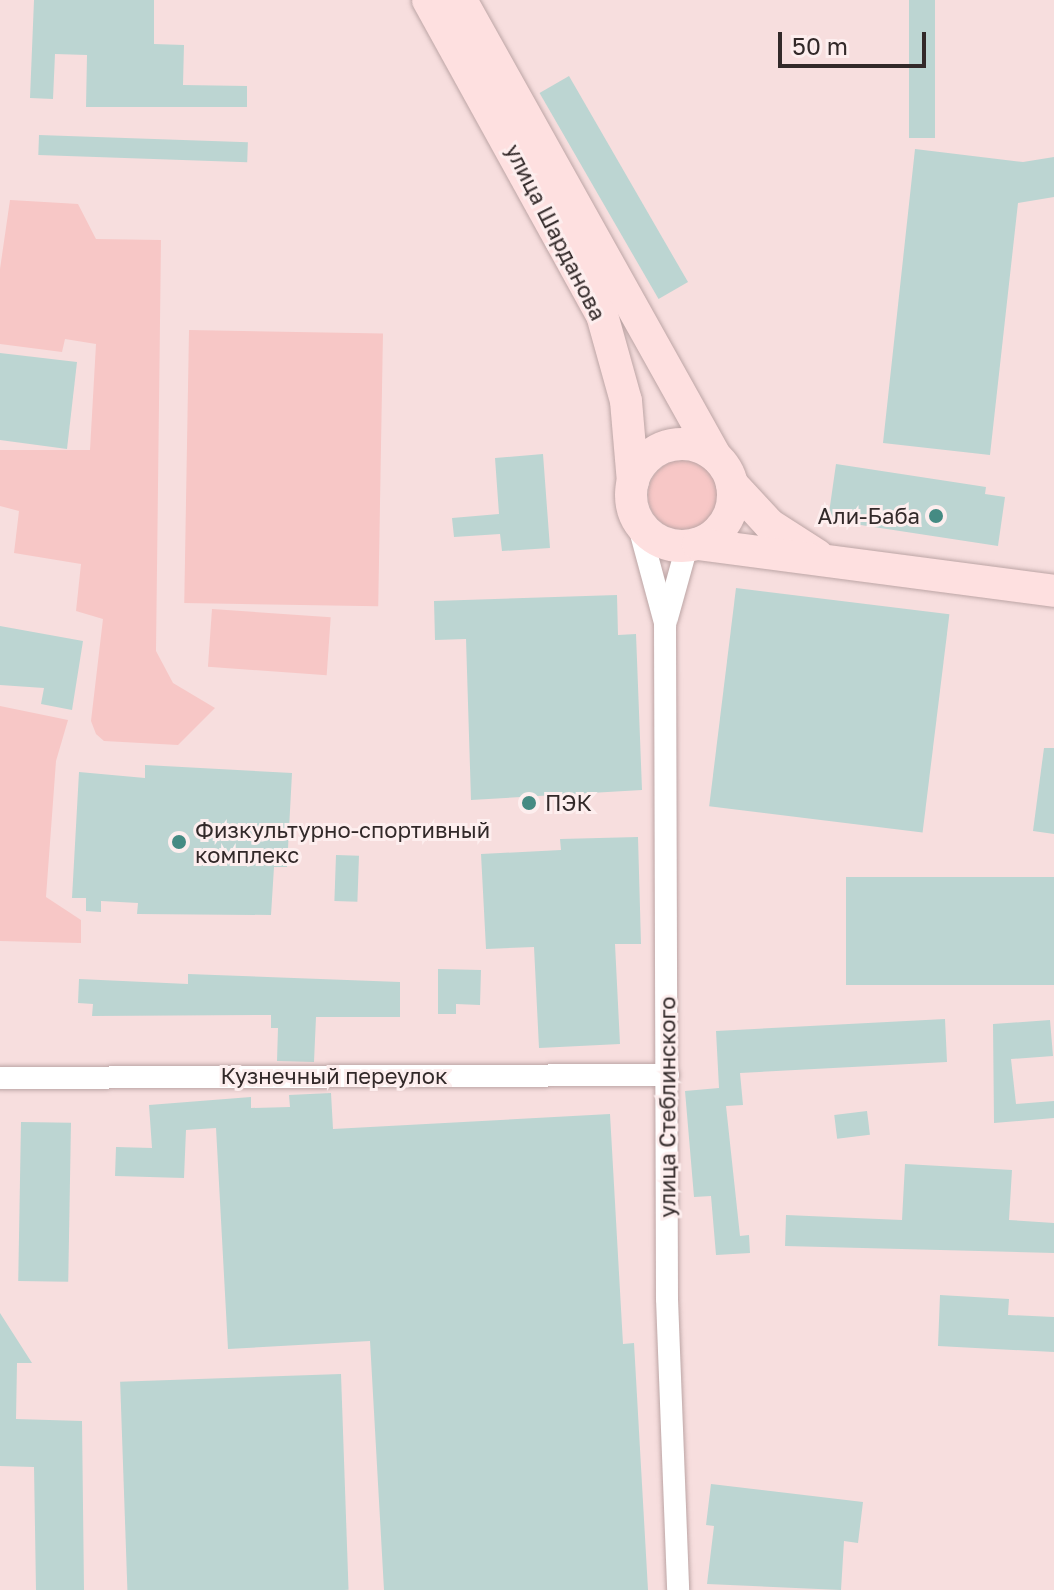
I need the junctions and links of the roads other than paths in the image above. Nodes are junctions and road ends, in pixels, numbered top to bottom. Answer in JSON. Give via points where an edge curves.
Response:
{"nodes":[{"id":1,"x":428,"y":0,"type":"edge"},
{"id":2,"x":461,"y":0,"type":"edge"},
{"id":3,"x":724,"y":470,"type":"junction"},
{"id":4,"x":633,"y":482,"type":"junction"},
{"id":5,"x":637,"y":519,"type":"junction"},
{"id":6,"x":692,"y":545,"type":"junction"},
{"id":7,"x":827,"y":561,"type":"junction"},
{"id":8,"x":1054,"y":591,"type":"edge"},
{"id":9,"x":665,"y":623,"type":"junction"},
{"id":10,"x":668,"y":1075,"type":"junction"},
{"id":11,"x":0,"y":1078,"type":"edge"},
{"id":12,"x":678,"y":1590,"type":"edge"}],
"edges":[{"from":1,"to":4,"type":"main road","name":"улица Шарданова","via":[[602,315],[626,401]]},
{"from":2,"to":3,"type":"main road","name":"улица Шарданова"},
{"from":3,"to":4,"type":"main road","via":[[694,445],[668,446],[646,459]]},
{"from":3,"to":6,"type":"main road","via":[[730,514]]},
{"from":3,"to":7,"type":"main road","name":"улица Шарданова","via":[[770,525]]},
{"from":4,"to":5,"type":"main road"},
{"from":5,"to":6,"type":"main road","via":[[658,540]]},
{"from":5,"to":9,"type":"street"},
{"from":6,"to":7,"type":"main road"},
{"from":6,"to":9,"type":"street"},
{"from":7,"to":8,"type":"main road"},
{"from":9,"to":10,"type":"street","name":"улица Стеблинского"},
{"from":10,"to":11,"type":"street","name":"Кузнечный переулок"},
{"from":10,"to":12,"type":"street","name":"улица Стеблинского","via":[[667,1299]]}]}
